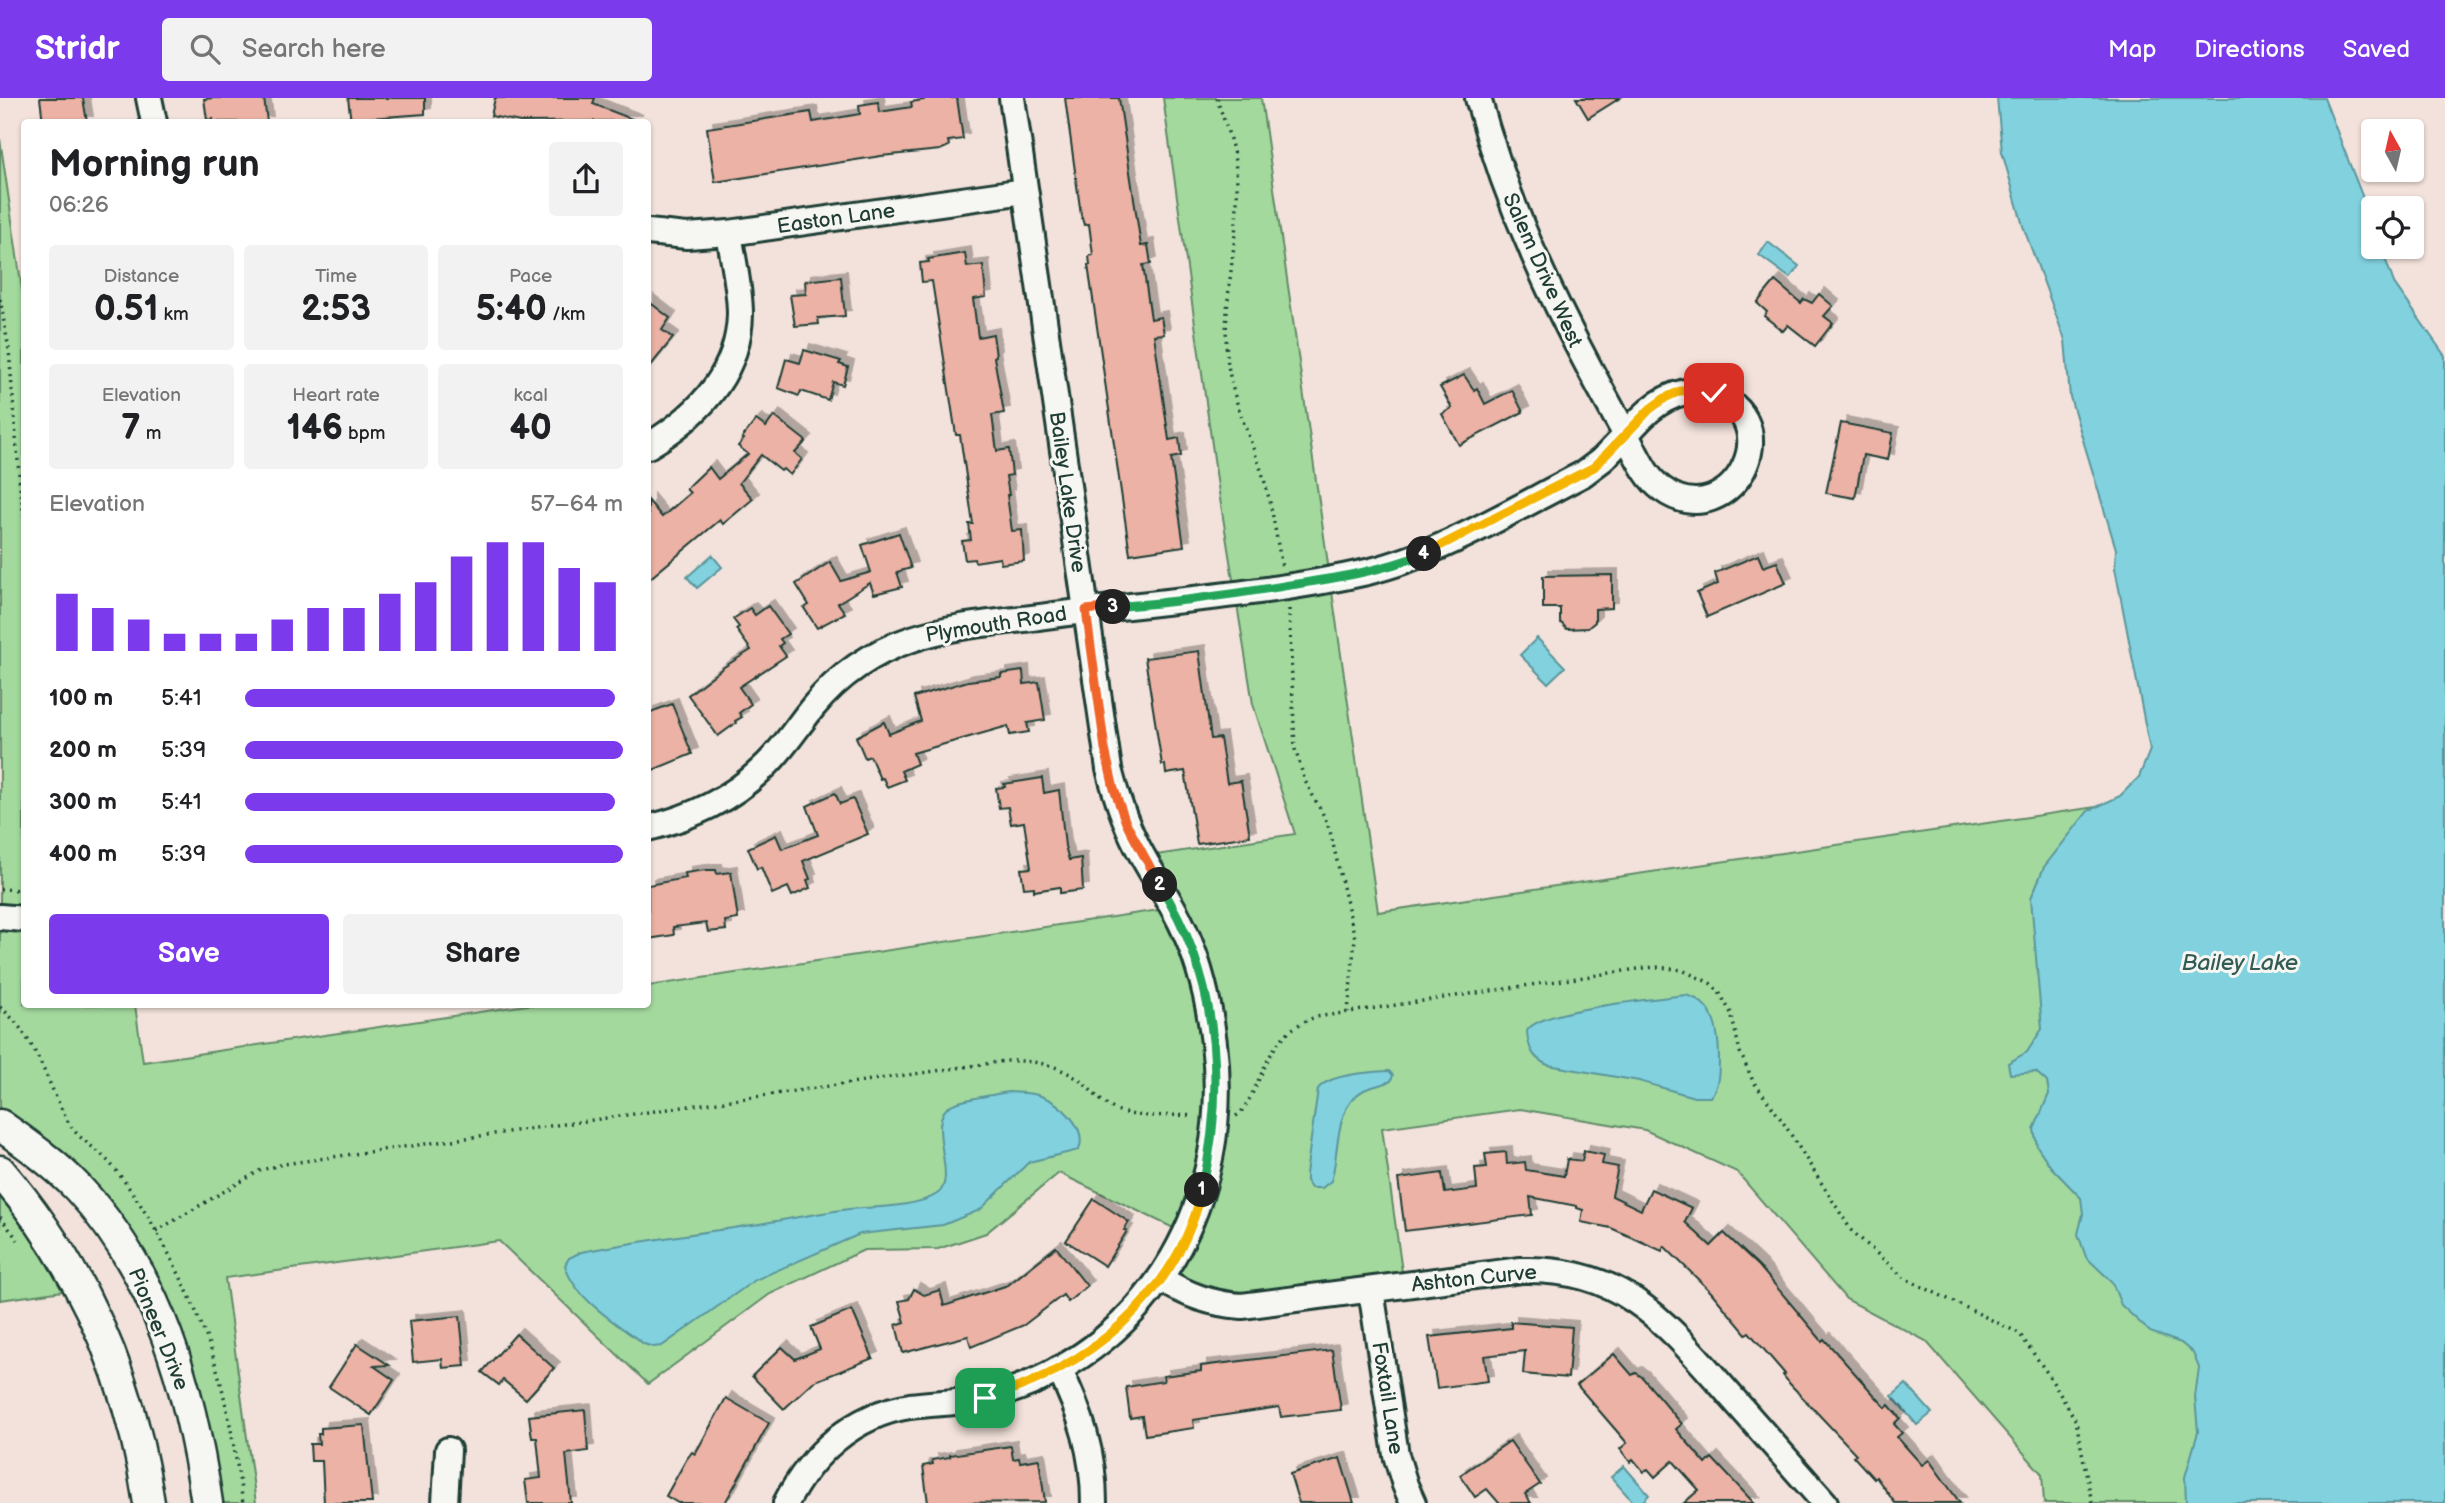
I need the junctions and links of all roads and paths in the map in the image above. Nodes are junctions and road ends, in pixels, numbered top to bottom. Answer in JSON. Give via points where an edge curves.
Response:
{"nodes":[{"id":1,"x":149,"y":98,"type":"edge"},
{"id":2,"x":1012,"y":98,"type":"edge"},
{"id":3,"x":1217,"y":98,"type":"edge"},
{"id":4,"x":1478,"y":98,"type":"edge"},
{"id":5,"x":153,"y":119,"type":"edge"},
{"id":6,"x":1025,"y":191,"type":"junction"},
{"id":7,"x":651,"y":232,"type":"edge"},
{"id":8,"x":729,"y":233,"type":"junction"},
{"id":9,"x":0,"y":299,"type":"edge"},
{"id":10,"x":1626,"y":435,"type":"junction"},
{"id":11,"x":651,"y":444,"type":"edge"},
{"id":12,"x":21,"y":484,"type":"edge"},
{"id":13,"x":1286,"y":586,"type":"junction"},
{"id":14,"x":1086,"y":610,"type":"junction"},
{"id":15,"x":651,"y":827,"type":"edge"},
{"id":16,"x":0,"y":889,"type":"edge"},
{"id":17,"x":21,"y":890,"type":"edge"},
{"id":18,"x":0,"y":917,"type":"edge"},
{"id":19,"x":21,"y":919,"type":"edge"},
{"id":20,"x":1348,"y":1012,"type":"junction"},
{"id":21,"x":1194,"y":1116,"type":"dead end"},
{"id":22,"x":1230,"y":1118,"type":"dead end"},
{"id":23,"x":0,"y":1125,"type":"edge"},
{"id":24,"x":0,"y":1171,"type":"edge"},
{"id":25,"x":0,"y":1217,"type":"edge"},
{"id":26,"x":156,"y":1231,"type":"dead end"},
{"id":27,"x":23,"y":1247,"type":"dead end"},
{"id":28,"x":1161,"y":1279,"type":"junction"},
{"id":29,"x":1371,"y":1290,"type":"junction"},
{"id":30,"x":1059,"y":1369,"type":"junction"},
{"id":31,"x":448,"y":1450,"type":"dead end"},
{"id":32,"x":149,"y":1503,"type":"edge"},
{"id":33,"x":207,"y":1503,"type":"edge"},
{"id":34,"x":445,"y":1503,"type":"edge"},
{"id":35,"x":786,"y":1503,"type":"edge"},
{"id":36,"x":1094,"y":1503,"type":"edge"},
{"id":37,"x":1413,"y":1503,"type":"edge"},
{"id":38,"x":1825,"y":1503,"type":"edge"},
{"id":39,"x":2092,"y":1503,"type":"edge"}],
"edges":[{"from":1,"to":5,"type":"street"},
{"from":2,"to":6,"type":"street","name":"Bailey Lake Drive"},
{"from":3,"to":13,"type":"path","via":[[1236,172],[1227,320],[1230,376],[1234,401],[1262,474]]},
{"from":4,"to":10,"type":"street","name":"Salem Drive West","via":[[1525,239]]},
{"from":6,"to":8,"type":"street","name":"Easton Lane"},
{"from":6,"to":14,"type":"street","name":"Bailey Lake Drive"},
{"from":7,"to":8,"type":"street","name":"Easton Lane"},
{"from":8,"to":11,"type":"street","via":[[740,316],[730,362],[703,403]]},
{"from":9,"to":12,"type":"path"},
{"from":10,"to":10,"type":"street","name":"Salem Drive West","via":[[1662,489],[1695,500],[1728,489],[1741,476],[1751,444],[1741,412],[1714,393],[1697,390],[1665,398]]},
{"from":10,"to":13,"type":"street","name":"Plymouth Road","via":[[1583,474],[1425,553],[1368,572]]},
{"from":13,"to":14,"type":"street","name":"Plymouth Road"},
{"from":13,"to":20,"type":"path","via":[[1295,748],[1304,780],[1325,818],[1354,929]]},
{"from":14,"to":15,"type":"street","name":"Plymouth Road","via":[[948,629],[888,649],[841,678],[777,754],[741,788],[692,815]]},
{"from":14,"to":28,"type":"street","name":"Bailey Lake Drive","via":[[1114,789],[1135,841],[1195,955],[1214,1043],[1214,1117],[1201,1195]]},
{"from":16,"to":17,"type":"path"},
{"from":18,"to":19,"type":"street"},
{"from":20,"to":22,"type":"path","via":[[1315,1017],[1287,1031],[1245,1108]]},
{"from":20,"to":39,"type":"path","via":[[1651,967],[1682,970],[1710,983],[1727,1003],[1753,1081],[1851,1230],[1904,1278],[2019,1333],[2076,1421]]},
{"from":21,"to":26,"type":"path","via":[[1123,1112],[1051,1065],[1005,1062],[284,1164],[261,1170]]},
{"from":23,"to":33,"type":"street","name":"Pioneer Drive","via":[[76,1186],[134,1266],[163,1328],[184,1390]]},
{"from":24,"to":32,"type":"street","via":[[56,1246],[95,1316],[130,1409]]},
{"from":25,"to":27,"type":"path"},
{"from":28,"to":29,"type":"street","name":"Ashton Curve","via":[[1194,1297],[1242,1306]]},
{"from":28,"to":30,"type":"street","name":"Bailey Lake Drive","via":[[1114,1331]]},
{"from":29,"to":37,"type":"street","name":"Foxtail Lane","via":[[1396,1455]]},
{"from":29,"to":38,"type":"street","name":"Ashton Curve","via":[[1535,1270],[1573,1274],[1621,1292],[1679,1337]]},
{"from":30,"to":35,"type":"street","name":"Bailey Lake Drive","via":[[1000,1394],[901,1408],[859,1424],[818,1454]]},
{"from":30,"to":36,"type":"street","via":[[1086,1435]]},
{"from":31,"to":34,"type":"street"}]}
